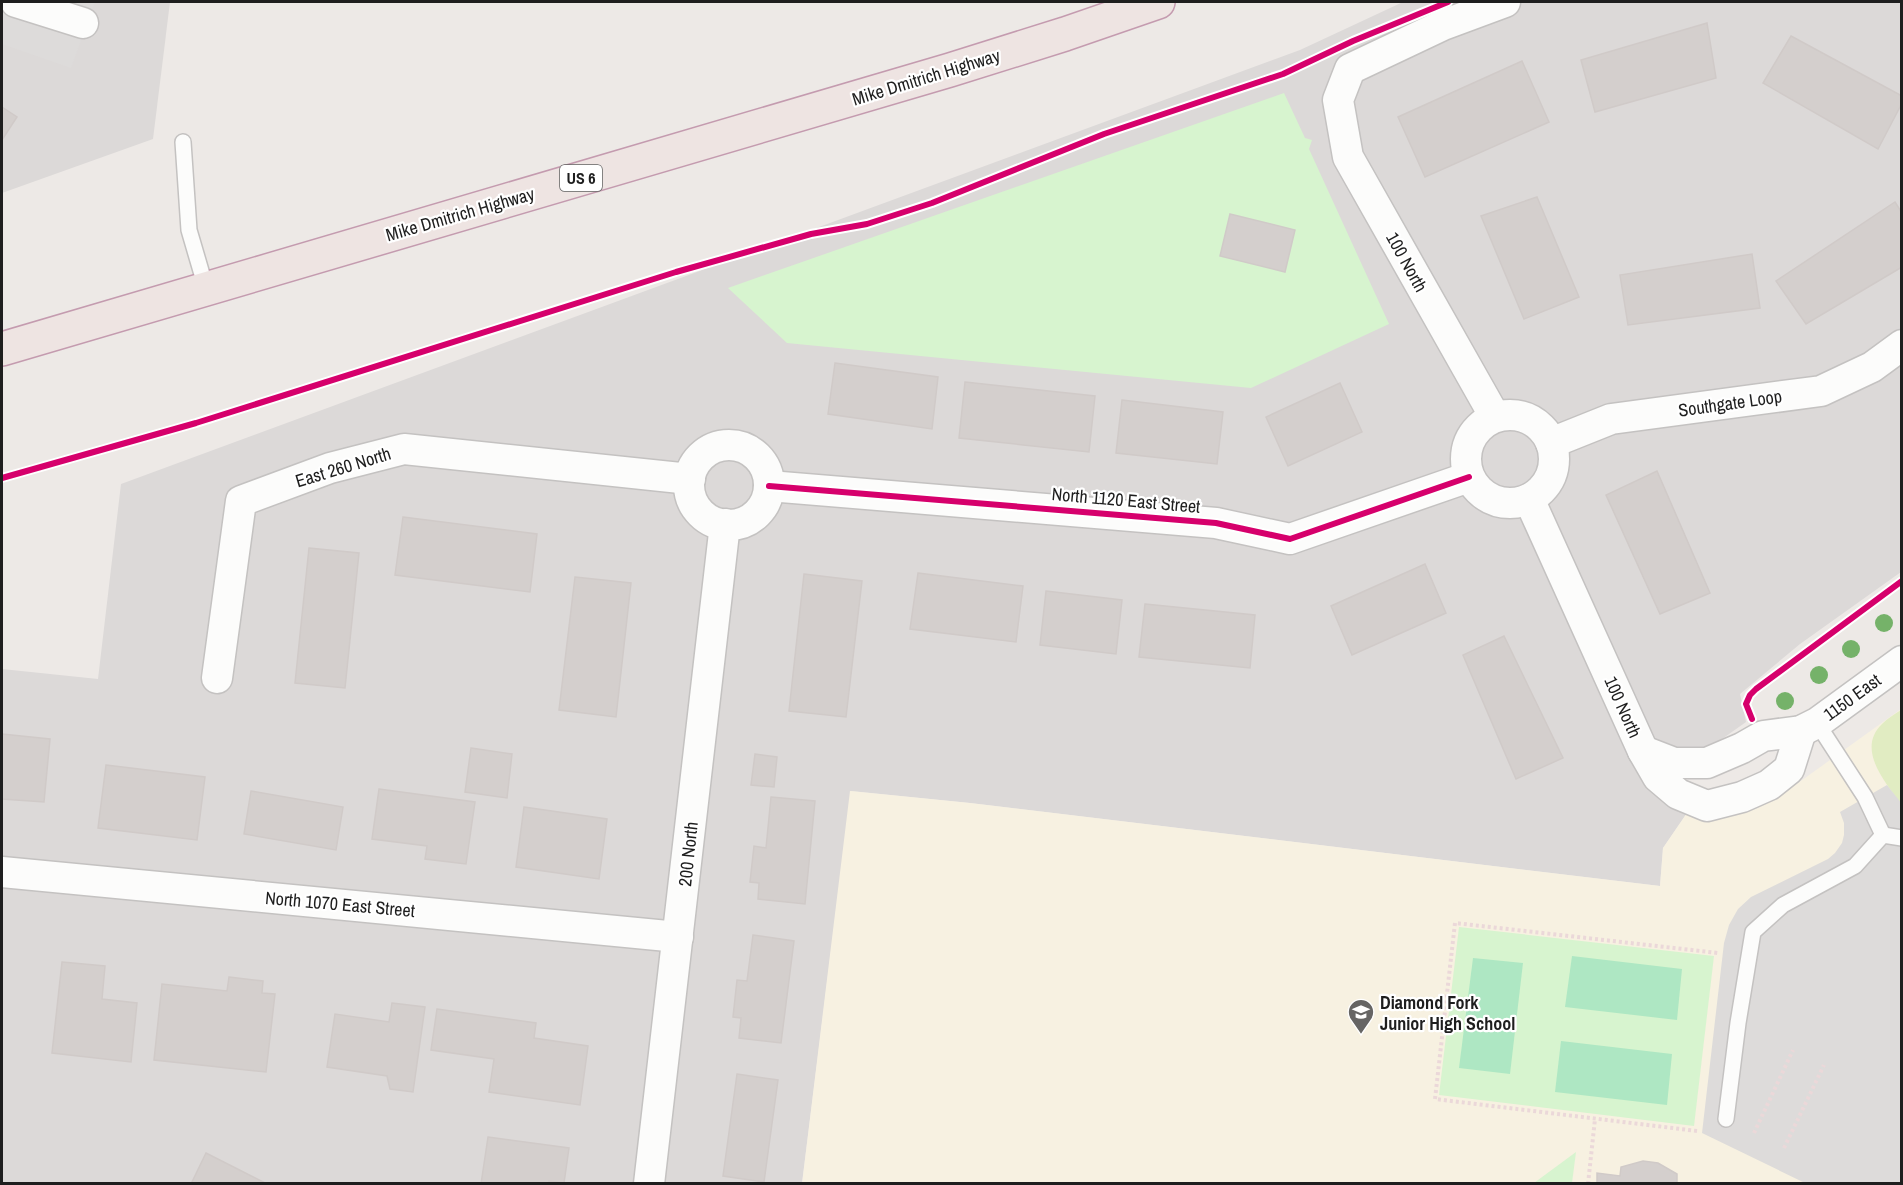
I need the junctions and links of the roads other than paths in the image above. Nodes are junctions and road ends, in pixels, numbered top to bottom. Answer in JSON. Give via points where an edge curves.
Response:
{"nodes":[{"id":1,"x":16,"y":2,"type":"edge"},
{"id":2,"x":1158,"y":2,"type":"edge"},
{"id":3,"x":1505,"y":2,"type":"edge"},
{"id":4,"x":83,"y":23,"type":"dead end"},
{"id":5,"x":183,"y":142,"type":"dead end"},
{"id":6,"x":206,"y":288,"type":"junction"},
{"id":7,"x":1902,"y":345,"type":"edge"},
{"id":8,"x":2,"y":349,"type":"edge"},
{"id":9,"x":1496,"y":417,"type":"junction"},
{"id":10,"x":1551,"y":443,"type":"junction"},
{"id":11,"x":1469,"y":477,"type":"junction"},
{"id":12,"x":690,"y":479,"type":"junction"},
{"id":13,"x":769,"y":486,"type":"junction"},
{"id":14,"x":1530,"y":499,"type":"junction"},
{"id":15,"x":725,"y":524,"type":"junction"},
{"id":16,"x":1902,"y":661,"type":"edge"},
{"id":17,"x":217,"y":678,"type":"dead end"},
{"id":18,"x":1809,"y":727,"type":"junction"},
{"id":19,"x":1643,"y":751,"type":"junction"},
{"id":20,"x":1883,"y":835,"type":"junction"},
{"id":21,"x":1902,"y":838,"type":"edge"},
{"id":22,"x":2,"y":872,"type":"edge"},
{"id":23,"x":678,"y":937,"type":"junction"},
{"id":24,"x":1726,"y":1119,"type":"dead end"},
{"id":25,"x":649,"y":1184,"type":"edge"}],
"edges":[{"from":1,"to":4,"type":"street"},
{"from":2,"to":6,"type":"highway","name":"Mike Dmitrich Highway","number":"US 6","via":[[893,87]]},
{"from":3,"to":9,"type":"street","name":"100 North","via":[[1443,25],[1350,69],[1338,100],[1348,157]]},
{"from":5,"to":6,"type":"lane","via":[[189,230]]},
{"from":6,"to":8,"type":"highway","name":"Mike Dmitrich Highway","number":"US 6"},
{"from":7,"to":10,"type":"street","name":"Southgate Loop","via":[[1872,367],[1821,391],[1611,419]]},
{"from":9,"to":10,"type":"street","via":[[1525,417],[1538,425]]},
{"from":9,"to":11,"type":"street","via":[[1472,435],[1466,456]]},
{"from":10,"to":14,"type":"street","via":[[1554,464],[1550,479]]},
{"from":11,"to":13,"type":"street","name":"North 1120 East Street","via":[[1290,538],[1216,523]]},
{"from":11,"to":14,"type":"street","via":[[1488,498],[1501,503],[1516,504]]},
{"from":12,"to":13,"type":"street","via":[[702,455],[713,448],[739,446],[761,461]]},
{"from":12,"to":15,"type":"street","via":[[694,504],[702,514]]},
{"from":12,"to":17,"type":"street","name":"East 260 North","via":[[404,449],[330,468],[241,501]]},
{"from":13,"to":15,"type":"street","via":[[760,510],[750,519]]},
{"from":14,"to":19,"type":"street","name":"100 North"},
{"from":15,"to":23,"type":"street","name":"200 North"},
{"from":16,"to":18,"type":"street","name":"1150 East"},
{"from":18,"to":19,"type":"street","via":[[1762,736],[1707,763],[1674,763]]},
{"from":18,"to":19,"type":"street","name":"100 North","via":[[1789,769],[1769,785],[1707,806],[1678,794],[1658,777]]},
{"from":18,"to":20,"type":"lane","via":[[1865,797]]},
{"from":20,"to":21,"type":"lane"},
{"from":20,"to":24,"type":"lane","via":[[1855,866],[1783,905],[1753,932]]},
{"from":22,"to":23,"type":"street","name":"North 1070 East Street"},
{"from":23,"to":25,"type":"street","name":"200 North"}]}
